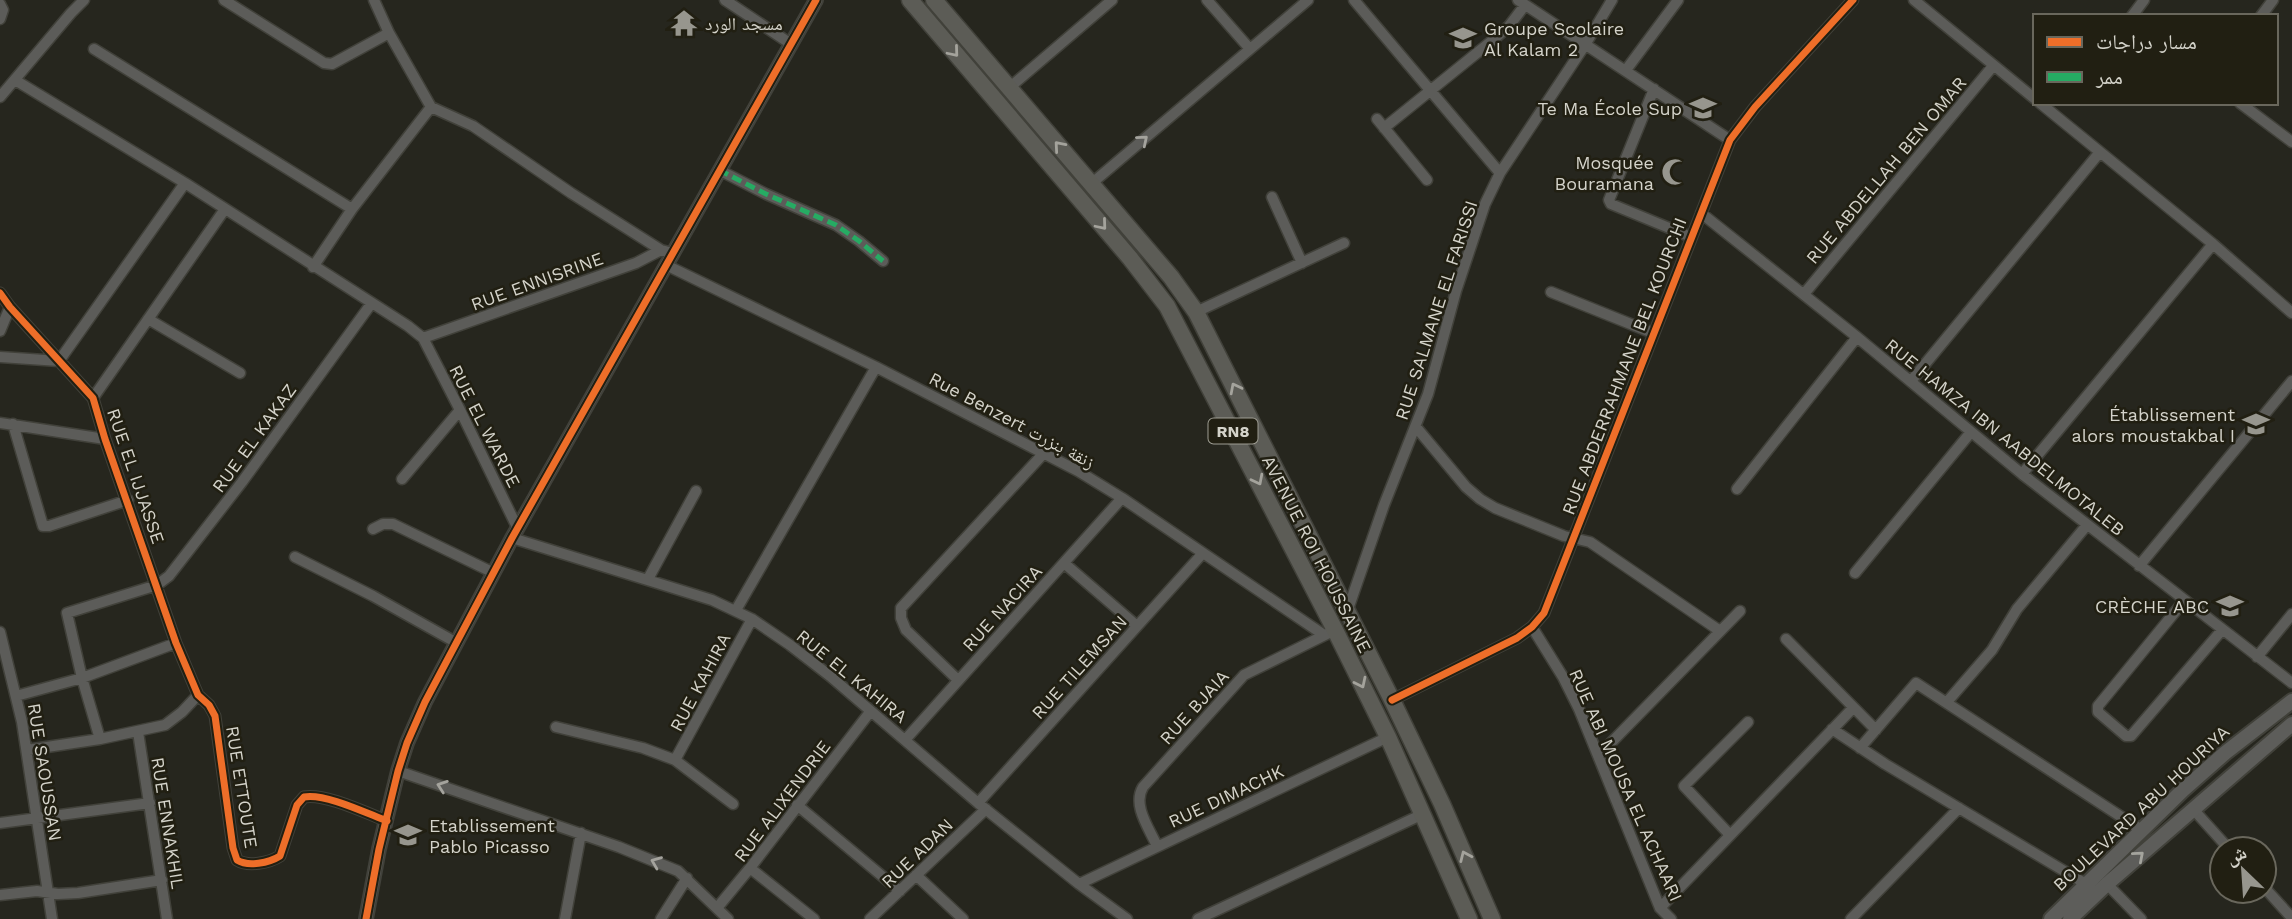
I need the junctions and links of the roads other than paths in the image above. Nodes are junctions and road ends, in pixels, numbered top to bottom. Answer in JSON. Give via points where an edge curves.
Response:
{"nodes":[{"id":1,"x":84,"y":0,"type":"edge"},
{"id":2,"x":224,"y":0,"type":"edge"},
{"id":3,"x":374,"y":0,"type":"edge"},
{"id":4,"x":725,"y":0,"type":"edge"},
{"id":5,"x":816,"y":0,"type":"edge"},
{"id":6,"x":910,"y":0,"type":"edge"},
{"id":7,"x":934,"y":0,"type":"edge"},
{"id":8,"x":1112,"y":0,"type":"edge"},
{"id":9,"x":1207,"y":0,"type":"edge"},
{"id":10,"x":1308,"y":0,"type":"edge"},
{"id":11,"x":1354,"y":0,"type":"edge"},
{"id":12,"x":1612,"y":0,"type":"edge"},
{"id":13,"x":1678,"y":0,"type":"edge"},
{"id":14,"x":1853,"y":0,"type":"edge"},
{"id":15,"x":1913,"y":0,"type":"edge"},
{"id":16,"x":1521,"y":3,"type":"edge"},
{"id":17,"x":0,"y":4,"type":"edge"},
{"id":18,"x":0,"y":19,"type":"edge"},
{"id":19,"x":389,"y":33,"type":"junction"},
{"id":20,"x":790,"y":44,"type":"junction"},
{"id":21,"x":1585,"y":45,"type":"junction"},
{"id":22,"x":94,"y":49,"type":"dead end"},
{"id":23,"x":1250,"y":49,"type":"junction"},
{"id":24,"x":1993,"y":66,"type":"junction"},
{"id":25,"x":1626,"y":70,"type":"junction"},
{"id":26,"x":15,"y":80,"type":"junction"},
{"id":27,"x":1009,"y":88,"type":"junction"},
{"id":28,"x":1654,"y":89,"type":"junction"},
{"id":29,"x":1429,"y":91,"type":"junction"},
{"id":30,"x":0,"y":97,"type":"edge"},
{"id":31,"x":2033,"y":97,"type":"edge"},
{"id":32,"x":2042,"y":105,"type":"edge"},
{"id":33,"x":2243,"y":105,"type":"edge"},
{"id":34,"x":431,"y":107,"type":"junction"},
{"id":35,"x":1377,"y":119,"type":"dead end"},
{"id":36,"x":1384,"y":128,"type":"junction"},
{"id":37,"x":1730,"y":140,"type":"junction"},
{"id":38,"x":2292,"y":142,"type":"edge"},
{"id":39,"x":2100,"y":152,"type":"junction"},
{"id":40,"x":719,"y":170,"type":"junction"},
{"id":41,"x":1500,"y":173,"type":"junction"},
{"id":42,"x":1427,"y":180,"type":"dead end"},
{"id":43,"x":185,"y":183,"type":"junction"},
{"id":44,"x":1091,"y":184,"type":"junction"},
{"id":45,"x":1272,"y":197,"type":"dead end"},
{"id":46,"x":225,"y":209,"type":"junction"},
{"id":47,"x":352,"y":209,"type":"junction"},
{"id":48,"x":1701,"y":213,"type":"junction"},
{"id":49,"x":1691,"y":237,"type":"junction"},
{"id":50,"x":1344,"y":243,"type":"dead end"},
{"id":51,"x":2213,"y":244,"type":"junction"},
{"id":52,"x":667,"y":256,"type":"junction"},
{"id":53,"x":883,"y":261,"type":"dead end"},
{"id":54,"x":1302,"y":263,"type":"junction"},
{"id":55,"x":313,"y":267,"type":"junction"},
{"id":56,"x":1550,"y":292,"type":"dead end"},
{"id":57,"x":0,"y":293,"type":"edge"},
{"id":58,"x":1804,"y":294,"type":"junction"},
{"id":59,"x":370,"y":304,"type":"junction"},
{"id":60,"x":10,"y":307,"type":"junction"},
{"id":61,"x":1196,"y":312,"type":"junction"},
{"id":62,"x":2292,"y":313,"type":"edge"},
{"id":63,"x":148,"y":319,"type":"junction"},
{"id":64,"x":0,"y":331,"type":"edge"},
{"id":65,"x":1653,"y":333,"type":"junction"},
{"id":66,"x":1857,"y":337,"type":"junction"},
{"id":67,"x":423,"y":338,"type":"junction"},
{"id":68,"x":0,"y":357,"type":"edge"},
{"id":69,"x":59,"y":362,"type":"junction"},
{"id":70,"x":876,"y":367,"type":"junction"},
{"id":71,"x":240,"y":373,"type":"dead end"},
{"id":72,"x":1911,"y":381,"type":"junction"},
{"id":73,"x":2292,"y":381,"type":"edge"},
{"id":74,"x":93,"y":398,"type":"junction"},
{"id":75,"x":460,"y":410,"type":"junction"},
{"id":76,"x":0,"y":423,"type":"edge"},
{"id":77,"x":13,"y":424,"type":"junction"},
{"id":78,"x":1416,"y":427,"type":"junction"},
{"id":79,"x":1971,"y":432,"type":"junction"},
{"id":80,"x":105,"y":439,"type":"junction"},
{"id":81,"x":1044,"y":453,"type":"junction"},
{"id":82,"x":2022,"y":474,"type":"junction"},
{"id":83,"x":402,"y":479,"type":"dead end"},
{"id":84,"x":1737,"y":489,"type":"dead end"},
{"id":85,"x":696,"y":491,"type":"dead end"},
{"id":86,"x":1122,"y":498,"type":"junction"},
{"id":87,"x":128,"y":500,"type":"junction"},
{"id":88,"x":2087,"y":525,"type":"junction"},
{"id":89,"x":373,"y":529,"type":"dead end"},
{"id":90,"x":515,"y":534,"type":"junction"},
{"id":91,"x":1574,"y":538,"type":"junction"},
{"id":92,"x":1203,"y":553,"type":"junction"},
{"id":93,"x":295,"y":557,"type":"dead end"},
{"id":94,"x":1064,"y":563,"type":"junction"},
{"id":95,"x":2139,"y":566,"type":"junction"},
{"id":96,"x":494,"y":573,"type":"junction"},
{"id":97,"x":1855,"y":573,"type":"dead end"},
{"id":98,"x":648,"y":579,"type":"junction"},
{"id":99,"x":156,"y":585,"type":"junction"},
{"id":100,"x":2184,"y":601,"type":"junction"},
{"id":101,"x":736,"y":610,"type":"junction"},
{"id":102,"x":1740,"y":611,"type":"dead end"},
{"id":103,"x":1347,"y":612,"type":"junction"},
{"id":104,"x":2292,"y":614,"type":"edge"},
{"id":105,"x":751,"y":619,"type":"junction"},
{"id":106,"x":1137,"y":626,"type":"junction"},
{"id":107,"x":1532,"y":627,"type":"junction"},
{"id":108,"x":2222,"y":630,"type":"junction"},
{"id":109,"x":1720,"y":631,"type":"junction"},
{"id":110,"x":0,"y":632,"type":"edge"},
{"id":111,"x":1330,"y":632,"type":"junction"},
{"id":112,"x":1786,"y":639,"type":"dead end"},
{"id":113,"x":176,"y":643,"type":"junction"},
{"id":114,"x":457,"y":643,"type":"junction"},
{"id":115,"x":2257,"y":657,"type":"junction"},
{"id":116,"x":5,"y":668,"type":"edge"},
{"id":117,"x":82,"y":678,"type":"junction"},
{"id":118,"x":958,"y":680,"type":"junction"},
{"id":119,"x":2292,"y":683,"type":"edge"},
{"id":120,"x":198,"y":695,"type":"junction"},
{"id":121,"x":16,"y":696,"type":"junction"},
{"id":122,"x":1392,"y":700,"type":"junction"},
{"id":123,"x":2292,"y":701,"type":"edge"},
{"id":124,"x":1947,"y":702,"type":"junction"},
{"id":125,"x":1853,"y":708,"type":"junction"},
{"id":126,"x":870,"y":712,"type":"junction"},
{"id":127,"x":1748,"y":722,"type":"dead end"},
{"id":128,"x":2292,"y":724,"type":"edge"},
{"id":129,"x":556,"y":727,"type":"dead end"},
{"id":130,"x":1832,"y":729,"type":"junction"},
{"id":131,"x":1876,"y":730,"type":"junction"},
{"id":132,"x":138,"y":732,"type":"junction"},
{"id":133,"x":1388,"y":737,"type":"junction"},
{"id":134,"x":100,"y":740,"type":"junction"},
{"id":135,"x":905,"y":740,"type":"junction"},
{"id":136,"x":1860,"y":748,"type":"junction"},
{"id":137,"x":27,"y":750,"type":"junction"},
{"id":138,"x":1598,"y":756,"type":"junction"},
{"id":139,"x":676,"y":760,"type":"junction"},
{"id":140,"x":398,"y":771,"type":"junction"},
{"id":141,"x":150,"y":803,"type":"junction"},
{"id":142,"x":733,"y":804,"type":"dead end"},
{"id":143,"x":797,"y":805,"type":"junction"},
{"id":144,"x":982,"y":806,"type":"junction"},
{"id":145,"x":1959,"y":808,"type":"junction"},
{"id":146,"x":2193,"y":809,"type":"junction"},
{"id":147,"x":1423,"y":814,"type":"junction"},
{"id":148,"x":36,"y":817,"type":"junction"},
{"id":149,"x":387,"y":821,"type":"junction"},
{"id":150,"x":0,"y":823,"type":"edge"},
{"id":151,"x":2143,"y":831,"type":"junction"},
{"id":152,"x":581,"y":833,"type":"junction"},
{"id":153,"x":1730,"y":835,"type":"junction"},
{"id":154,"x":2216,"y":835,"type":"edge"},
{"id":155,"x":1157,"y":846,"type":"junction"},
{"id":156,"x":750,"y":868,"type":"junction"},
{"id":157,"x":916,"y":875,"type":"junction"},
{"id":158,"x":687,"y":877,"type":"junction"},
{"id":159,"x":162,"y":880,"type":"junction"},
{"id":160,"x":1079,"y":884,"type":"junction"},
{"id":161,"x":2086,"y":884,"type":"junction"},
{"id":162,"x":2107,"y":884,"type":"junction"},
{"id":163,"x":900,"y":891,"type":"junction"},
{"id":164,"x":48,"y":893,"type":"junction"},
{"id":165,"x":0,"y":895,"type":"edge"},
{"id":166,"x":2278,"y":902,"type":"edge"},
{"id":167,"x":717,"y":908,"type":"junction"},
{"id":168,"x":1660,"y":908,"type":"junction"},
{"id":169,"x":1464,"y":917,"type":"edge"},
{"id":170,"x":2074,"y":918,"type":"edge"},
{"id":171,"x":2292,"y":918,"type":"edge"},
{"id":172,"x":52,"y":919,"type":"edge"},
{"id":173,"x":167,"y":919,"type":"edge"},
{"id":174,"x":367,"y":919,"type":"edge"},
{"id":175,"x":565,"y":919,"type":"edge"},
{"id":176,"x":661,"y":919,"type":"edge"},
{"id":177,"x":728,"y":919,"type":"edge"},
{"id":178,"x":814,"y":919,"type":"edge"},
{"id":179,"x":870,"y":919,"type":"edge"},
{"id":180,"x":962,"y":919,"type":"edge"},
{"id":181,"x":1128,"y":919,"type":"edge"},
{"id":182,"x":1198,"y":919,"type":"edge"},
{"id":183,"x":1492,"y":919,"type":"edge"},
{"id":184,"x":1671,"y":919,"type":"edge"},
{"id":185,"x":1851,"y":919,"type":"edge"},
{"id":186,"x":2051,"y":919,"type":"edge"},
{"id":187,"x":2141,"y":919,"type":"edge"}],
"edges":[{"from":1,"to":26,"type":"street"},
{"from":2,"to":19,"type":"street","via":[[324,63],[332,64]]},
{"from":3,"to":19,"type":"street"},
{"from":4,"to":20,"type":"street"},
{"from":5,"to":20,"type":"street"},
{"from":6,"to":111,"type":"main road","name":"AVENUE ROI HOUSSAINE","number":"RN8","one_way":true,"via":[[1167,306]]},
{"from":7,"to":27,"type":"main road","name":"AVENUE ROI HOUSSAINE","number":"RN8"},
{"from":8,"to":27,"type":"street"},
{"from":9,"to":23,"type":"street"},
{"from":10,"to":23,"type":"street"},
{"from":11,"to":29,"type":"street"},
{"from":12,"to":21,"type":"street","name":"RUE SALMANE EL FARISSI"},
{"from":13,"to":25,"type":"street"},
{"from":14,"to":37,"type":"street","name":"RUE ABDERRAHMANE BEL KOURCHI"},
{"from":15,"to":24,"type":"street"},
{"from":16,"to":21,"type":"street"},
{"from":16,"to":29,"type":"street","via":[[1501,33]]},
{"from":17,"to":18,"type":"street"},
{"from":19,"to":34,"type":"street"},
{"from":20,"to":40,"type":"street"},
{"from":21,"to":25,"type":"street"},
{"from":21,"to":41,"type":"street","name":"RUE SALMANE EL FARISSI"},
{"from":22,"to":47,"type":"street"},
{"from":44,"to":23,"type":"street","one_way":true},
{"from":24,"to":31,"type":"street"},
{"from":24,"to":58,"type":"street","name":"RUE ABDELLAH BEN OMAR"},
{"from":25,"to":28,"type":"street"},
{"from":26,"to":30,"type":"street"},
{"from":26,"to":43,"type":"street"},
{"from":44,"to":27,"type":"main road","name":"AVENUE ROI HOUSSAINE","number":"RN8","one_way":true},
{"from":28,"to":37,"type":"street"},
{"from":28,"to":49,"type":"street","via":[[1609,200]]},
{"from":29,"to":36,"type":"street"},
{"from":29,"to":41,"type":"street"},
{"from":32,"to":39,"type":"street"},
{"from":33,"to":38,"type":"street"},
{"from":34,"to":47,"type":"street"},
{"from":34,"to":52,"type":"street","name":"Rue Benzert زنقة بنزرت","via":[[474,126]]},
{"from":35,"to":36,"type":"street"},
{"from":36,"to":42,"type":"street"},
{"from":37,"to":48,"type":"street","name":"RUE ABDERRAHMANE BEL KOURCHI"},
{"from":39,"to":51,"type":"street"},
{"from":39,"to":72,"type":"street"},
{"from":40,"to":52,"type":"street"},
{"from":40,"to":53,"type":"street","via":[[836,225]]},
{"from":41,"to":78,"type":"street","name":"RUE SALMANE EL FARISSI","via":[[1474,236]]},
{"from":43,"to":46,"type":"street"},
{"from":43,"to":69,"type":"street"},
{"from":44,"to":61,"type":"main road","name":"AVENUE ROI HOUSSAINE","number":"RN8"},
{"from":45,"to":54,"type":"street"},
{"from":46,"to":55,"type":"street"},
{"from":46,"to":63,"type":"street"},
{"from":47,"to":55,"type":"street"},
{"from":48,"to":49,"type":"street","name":"RUE ABDERRAHMANE BEL KOURCHI"},
{"from":48,"to":58,"type":"street","name":"RUE HAMZA IBN AABDELMOTALEB"},
{"from":49,"to":65,"type":"street","name":"RUE ABDERRAHMANE BEL KOURCHI"},
{"from":50,"to":54,"type":"street"},
{"from":51,"to":62,"type":"street"},
{"from":51,"to":82,"type":"street"},
{"from":52,"to":67,"type":"street","name":"RUE ENNISRINE"},
{"from":52,"to":70,"type":"street","name":"Rue Benzert زنقة بنزرت"},
{"from":52,"to":90,"type":"street"},
{"from":54,"to":61,"type":"street"},
{"from":55,"to":59,"type":"street"},
{"from":56,"to":65,"type":"street"},
{"from":57,"to":60,"type":"street","name":"RUE EL IJJASSE"},
{"from":58,"to":66,"type":"street","name":"RUE HAMZA IBN AABDELMOTALEB"},
{"from":59,"to":67,"type":"street"},
{"from":59,"to":99,"type":"street","name":"RUE EL KAKAZ","via":[[242,482],[169,576]]},
{"from":60,"to":64,"type":"street"},
{"from":60,"to":69,"type":"street","name":"RUE EL IJJASSE"},
{"from":103,"to":61,"type":"main road","name":"AVENUE ROI HOUSSAINE","number":"RN8","one_way":true},
{"from":63,"to":71,"type":"street"},
{"from":63,"to":74,"type":"street"},
{"from":65,"to":91,"type":"street","name":"RUE ABDERRAHMANE BEL KOURCHI"},
{"from":66,"to":72,"type":"street","name":"RUE HAMZA IBN AABDELMOTALEB"},
{"from":66,"to":84,"type":"street"},
{"from":67,"to":75,"type":"street","name":"RUE EL WARDE"},
{"from":68,"to":69,"type":"street"},
{"from":69,"to":74,"type":"street","name":"RUE EL IJJASSE"},
{"from":70,"to":81,"type":"street","name":"Rue Benzert زنقة بنزرت"},
{"from":70,"to":101,"type":"street"},
{"from":72,"to":79,"type":"street","name":"RUE HAMZA IBN AABDELMOTALEB"},
{"from":73,"to":95,"type":"street"},
{"from":74,"to":80,"type":"street","name":"RUE EL IJJASSE"},
{"from":75,"to":83,"type":"street"},
{"from":75,"to":90,"type":"street","name":"RUE EL WARDE"},
{"from":76,"to":77,"type":"street"},
{"from":77,"to":80,"type":"street"},
{"from":77,"to":87,"type":"street","via":[[43,526]]},
{"from":78,"to":91,"type":"street","via":[[1480,499]]},
{"from":78,"to":103,"type":"street","name":"RUE SALMANE EL FARISSI"},
{"from":79,"to":82,"type":"street","name":"RUE HAMZA IBN AABDELMOTALEB"},
{"from":79,"to":97,"type":"street"},
{"from":80,"to":87,"type":"street","name":"RUE EL IJJASSE"},
{"from":81,"to":86,"type":"street","name":"Rue Benzert زنقة بنزرت"},
{"from":81,"to":118,"type":"street","via":[[901,608],[906,630]]},
{"from":82,"to":88,"type":"street","name":"RUE HAMZA IBN AABDELMOTALEB"},
{"from":85,"to":98,"type":"street"},
{"from":86,"to":92,"type":"street","name":"Rue Benzert زنقة بنزرت"},
{"from":86,"to":94,"type":"street","name":"RUE NACIRA"},
{"from":87,"to":99,"type":"street","name":"RUE EL IJJASSE"},
{"from":88,"to":95,"type":"street","name":"RUE HAMZA IBN AABDELMOTALEB"},
{"from":88,"to":124,"type":"street"},
{"from":89,"to":96,"type":"street","via":[[393,524]]},
{"from":90,"to":96,"type":"street"},
{"from":90,"to":98,"type":"street","name":"RUE EL KAHIRA"},
{"from":91,"to":107,"type":"street","name":"RUE ABDERRAHMANE BEL KOURCHI","via":[[1553,595]]},
{"from":91,"to":109,"type":"street","via":[[1590,542]]},
{"from":92,"to":106,"type":"street","name":"RUE TILEMSAN"},
{"from":92,"to":111,"type":"street","name":"Rue Benzert زنقة بنزرت"},
{"from":93,"to":114,"type":"street"},
{"from":94,"to":106,"type":"street"},
{"from":94,"to":118,"type":"street","name":"RUE NACIRA"},
{"from":95,"to":100,"type":"street","name":"RUE HAMZA IBN AABDELMOTALEB"},
{"from":96,"to":114,"type":"street"},
{"from":98,"to":101,"type":"street","name":"RUE EL KAHIRA"},
{"from":99,"to":113,"type":"street","name":"RUE EL IJJASSE"},
{"from":99,"to":117,"type":"street","via":[[67,613]]},
{"from":100,"to":108,"type":"street","name":"RUE HAMZA IBN AABDELMOTALEB"},
{"from":100,"to":108,"type":"street","via":[[2098,706],[2098,712],[2126,736],[2131,736]]},
{"from":101,"to":105,"type":"street","name":"RUE EL KAHIRA"},
{"from":102,"to":109,"type":"street"},
{"from":103,"to":122,"type":"main road","name":"AVENUE ROI HOUSSAINE","number":"RN8"},
{"from":104,"to":115,"type":"street"},
{"from":105,"to":126,"type":"street","name":"RUE EL KAHIRA","via":[[830,676]]},
{"from":105,"to":139,"type":"street","name":"RUE KAHIRA"},
{"from":106,"to":144,"type":"street","name":"RUE TILEMSAN"},
{"from":107,"to":122,"type":"street","name":"RUE ABDERRAHMANE BEL KOURCHI","via":[[1502,647]]},
{"from":107,"to":138,"type":"street","name":"RUE ABI MOUSA EL ACHAARI","via":[[1563,677]]},
{"from":108,"to":115,"type":"street","name":"RUE HAMZA IBN AABDELMOTALEB"},
{"from":109,"to":138,"type":"street"},
{"from":110,"to":116,"type":"street","name":"RUE SAOUSSAN"},
{"from":111,"to":133,"type":"main road","name":"AVENUE ROI HOUSSAINE","number":"RN8","one_way":true},
{"from":111,"to":155,"type":"street","name":"RUE BJAIA","via":[[1244,675],[1143,788],[1138,804]]},
{"from":112,"to":125,"type":"street"},
{"from":113,"to":117,"type":"street"},
{"from":113,"to":120,"type":"street","name":"RUE EL IJJASSE"},
{"from":114,"to":140,"type":"street","via":[[425,702]]},
{"from":115,"to":119,"type":"street","name":"RUE HAMZA IBN AABDELMOTALEB"},
{"from":116,"to":121,"type":"street","name":"RUE SAOUSSAN"},
{"from":117,"to":121,"type":"street"},
{"from":117,"to":134,"type":"street"},
{"from":118,"to":135,"type":"street","name":"RUE NACIRA"},
{"from":120,"to":132,"type":"street","via":[[165,725]]},
{"from":120,"to":149,"type":"street","name":"RUE ETTOUTE","via":[[215,716],[233,848],[240,863],[280,856],[304,797],[328,800]]},
{"from":121,"to":137,"type":"street","name":"RUE SAOUSSAN"},
{"from":183,"to":122,"type":"main road","name":"AVENUE ROI HOUSSAINE","number":"RN8","one_way":true},
{"from":123,"to":151,"type":"main road","name":"BOULEVARD ABU HOURIYA","via":[[2225,753]]},
{"from":124,"to":131,"type":"street","via":[[1916,683]]},
{"from":124,"to":151,"type":"street"},
{"from":125,"to":130,"type":"street"},
{"from":125,"to":131,"type":"street"},
{"from":126,"to":135,"type":"street","name":"RUE EL KAHIRA"},
{"from":126,"to":143,"type":"street","name":"RUE ALIXENDRIE"},
{"from":127,"to":153,"type":"street","via":[[1684,786]]},
{"from":128,"to":146,"type":"main road","name":"BOULEVARD ABU HOURIYA"},
{"from":129,"to":139,"type":"street"},
{"from":130,"to":136,"type":"street"},
{"from":130,"to":153,"type":"street"},
{"from":131,"to":136,"type":"street"},
{"from":132,"to":134,"type":"street"},
{"from":132,"to":141,"type":"street","name":"RUE ENNAKHIL"},
{"from":133,"to":147,"type":"main road","name":"AVENUE ROI HOUSSAINE","number":"RN8"},
{"from":133,"to":155,"type":"street","name":"RUE DIMACHK"},
{"from":134,"to":137,"type":"street"},
{"from":135,"to":144,"type":"street","name":"RUE EL KAHIRA"},
{"from":136,"to":145,"type":"street"},
{"from":137,"to":148,"type":"street","name":"RUE SAOUSSAN"},
{"from":138,"to":168,"type":"street","name":"RUE ABI MOUSA EL ACHAARI"},
{"from":139,"to":142,"type":"street"},
{"from":140,"to":149,"type":"street"},
{"from":152,"to":140,"type":"street","one_way":true},
{"from":141,"to":148,"type":"street"},
{"from":141,"to":159,"type":"street","name":"RUE ENNAKHIL"},
{"from":143,"to":156,"type":"street","name":"RUE ALIXENDRIE"},
{"from":143,"to":163,"type":"street"},
{"from":144,"to":157,"type":"street","name":"RUE ADAN"},
{"from":144,"to":160,"type":"street","name":"RUE EL KAHIRA"},
{"from":145,"to":161,"type":"street"},
{"from":145,"to":185,"type":"street"},
{"from":146,"to":154,"type":"street"},
{"from":162,"to":146,"type":"main road","name":"BOULEVARD ABU HOURIYA","one_way":true},
{"from":147,"to":169,"type":"main road","name":"AVENUE ROI HOUSSAINE","number":"RN8"},
{"from":147,"to":182,"type":"street"},
{"from":148,"to":150,"type":"street"},
{"from":148,"to":164,"type":"street","name":"RUE SAOUSSAN"},
{"from":149,"to":174,"type":"street"},
{"from":151,"to":161,"type":"main road","name":"BOULEVARD ABU HOURIYA"},
{"from":158,"to":152,"type":"street","one_way":true},
{"from":152,"to":175,"type":"street"},
{"from":153,"to":168,"type":"street"},
{"from":155,"to":160,"type":"street","name":"RUE DIMACHK"},
{"from":156,"to":167,"type":"street","name":"RUE ALIXENDRIE"},
{"from":156,"to":178,"type":"street"},
{"from":157,"to":163,"type":"street","name":"RUE ADAN"},
{"from":157,"to":180,"type":"street"},
{"from":158,"to":167,"type":"street"},
{"from":158,"to":176,"type":"street"},
{"from":159,"to":164,"type":"street"},
{"from":159,"to":173,"type":"street","name":"RUE ENNAKHIL"},
{"from":160,"to":181,"type":"street","name":"RUE EL KAHIRA"},
{"from":161,"to":186,"type":"main road","name":"BOULEVARD ABU HOURIYA"},
{"from":162,"to":170,"type":"main road","name":"BOULEVARD ABU HOURIYA"},
{"from":162,"to":187,"type":"street"},
{"from":163,"to":179,"type":"street","name":"RUE ADAN"},
{"from":164,"to":165,"type":"street"},
{"from":164,"to":172,"type":"street","name":"RUE SAOUSSAN"},
{"from":166,"to":171,"type":"street"},
{"from":167,"to":177,"type":"street"},
{"from":168,"to":184,"type":"street","name":"RUE ABI MOUSA EL ACHAARI"}]}
